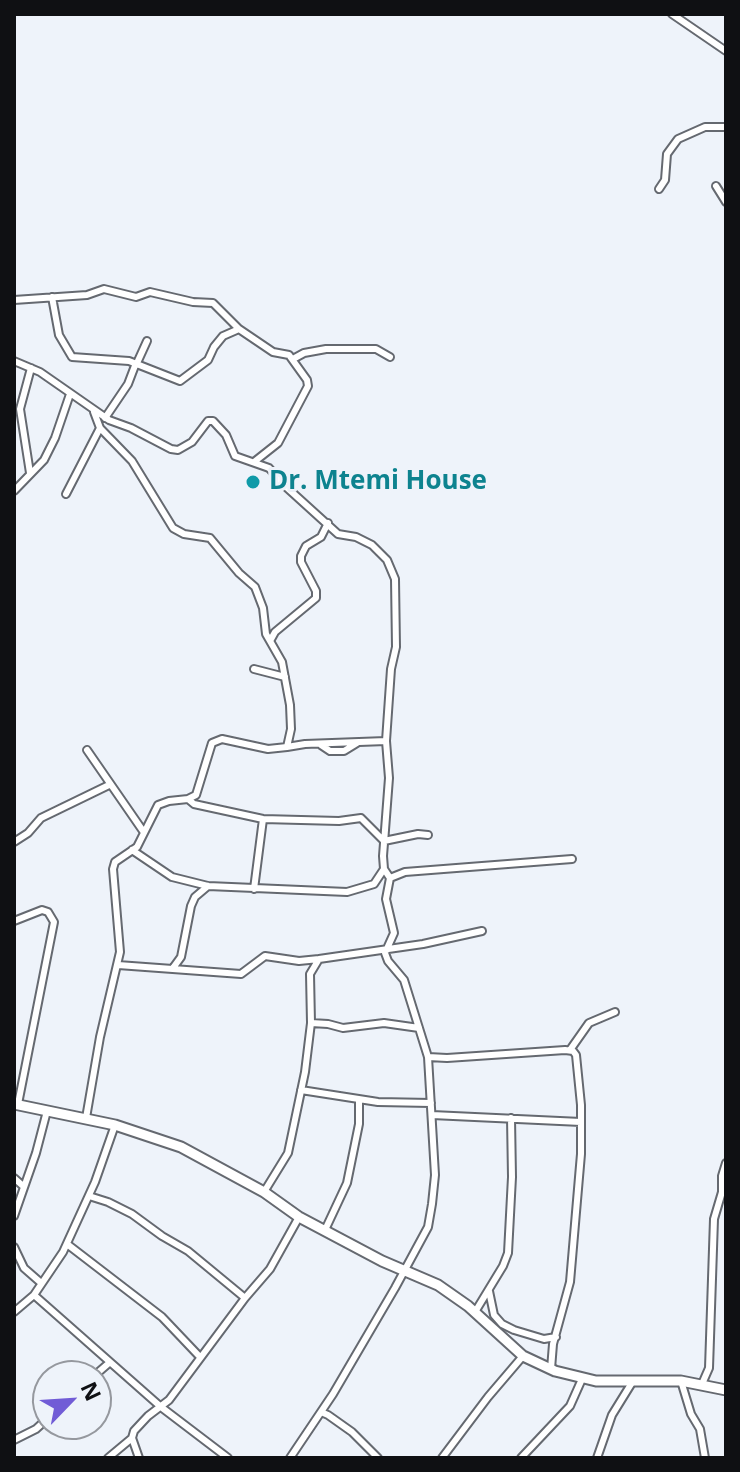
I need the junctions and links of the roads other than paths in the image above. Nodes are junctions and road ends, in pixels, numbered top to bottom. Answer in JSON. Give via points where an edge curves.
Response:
{"nodes":[{"id":1,"x":672,"y":14,"type":"edge"},
{"id":2,"x":726,"y":51,"type":"edge"},
{"id":3,"x":726,"y":127,"type":"edge"},
{"id":4,"x":716,"y":186,"type":"dead end"},
{"id":5,"x":659,"y":189,"type":"dead end"},
{"id":6,"x":726,"y":202,"type":"edge"},
{"id":7,"x":52,"y":297,"type":"junction"},
{"id":8,"x":14,"y":300,"type":"edge"},
{"id":9,"x":239,"y":329,"type":"junction"},
{"id":10,"x":147,"y":341,"type":"dead end"},
{"id":11,"x":390,"y":357,"type":"dead end"},
{"id":12,"x":293,"y":359,"type":"junction"},
{"id":13,"x":14,"y":361,"type":"edge"},
{"id":14,"x":137,"y":363,"type":"junction"},
{"id":15,"x":31,"y":368,"type":"junction"},
{"id":16,"x":70,"y":394,"type":"junction"},
{"id":17,"x":17,"y":409,"type":"edge"},
{"id":18,"x":93,"y":411,"type":"junction"},
{"id":19,"x":105,"y":418,"type":"junction"},
{"id":20,"x":100,"y":428,"type":"junction"},
{"id":21,"x":254,"y":462,"type":"junction"},
{"id":22,"x":30,"y":473,"type":"junction"},
{"id":23,"x":14,"y":491,"type":"edge"},
{"id":24,"x":66,"y":494,"type":"dead end"},
{"id":25,"x":328,"y":523,"type":"junction"},
{"id":26,"x":270,"y":641,"type":"junction"},
{"id":27,"x":254,"y":669,"type":"dead end"},
{"id":28,"x":285,"y":677,"type":"junction"},
{"id":29,"x":386,"y":741,"type":"junction"},
{"id":30,"x":287,"y":747,"type":"junction"},
{"id":31,"x":87,"y":750,"type":"dead end"},
{"id":32,"x":109,"y":785,"type":"junction"},
{"id":33,"x":188,"y":799,"type":"junction"},
{"id":34,"x":263,"y":819,"type":"junction"},
{"id":35,"x":143,"y":831,"type":"junction"},
{"id":36,"x":428,"y":835,"type":"dead end"},
{"id":37,"x":384,"y":841,"type":"junction"},
{"id":38,"x":14,"y":842,"type":"edge"},
{"id":39,"x":132,"y":850,"type":"junction"},
{"id":40,"x":572,"y":859,"type":"dead end"},
{"id":41,"x":384,"y":869,"type":"junction"},
{"id":42,"x":390,"y":878,"type":"junction"},
{"id":43,"x":208,"y":886,"type":"junction"},
{"id":44,"x":254,"y":889,"type":"junction"},
{"id":45,"x":14,"y":921,"type":"edge"},
{"id":46,"x":482,"y":931,"type":"dead end"},
{"id":47,"x":387,"y":949,"type":"junction"},
{"id":48,"x":319,"y":959,"type":"junction"},
{"id":49,"x":305,"y":960,"type":"junction"},
{"id":50,"x":118,"y":965,"type":"junction"},
{"id":51,"x":173,"y":968,"type":"junction"},
{"id":52,"x":310,"y":974,"type":"junction"},
{"id":53,"x":615,"y":1012,"type":"dead end"},
{"id":54,"x":311,"y":1023,"type":"junction"},
{"id":55,"x":419,"y":1028,"type":"junction"},
{"id":56,"x":570,"y":1050,"type":"junction"},
{"id":57,"x":428,"y":1057,"type":"junction"},
{"id":58,"x":301,"y":1090,"type":"junction"},
{"id":59,"x":359,"y":1100,"type":"junction"},
{"id":60,"x":431,"y":1103,"type":"junction"},
{"id":61,"x":16,"y":1104,"type":"edge"},
{"id":62,"x":47,"y":1111,"type":"junction"},
{"id":63,"x":432,"y":1115,"type":"junction"},
{"id":64,"x":86,"y":1118,"type":"junction"},
{"id":65,"x":511,"y":1118,"type":"junction"},
{"id":66,"x":581,"y":1122,"type":"junction"},
{"id":67,"x":115,"y":1125,"type":"junction"},
{"id":68,"x":726,"y":1163,"type":"edge"},
{"id":69,"x":14,"y":1178,"type":"edge"},
{"id":70,"x":23,"y":1186,"type":"junction"},
{"id":71,"x":264,"y":1192,"type":"junction"},
{"id":72,"x":89,"y":1196,"type":"junction"},
{"id":73,"x":14,"y":1216,"type":"edge"},
{"id":74,"x":299,"y":1217,"type":"junction"},
{"id":75,"x":325,"y":1230,"type":"junction"},
{"id":76,"x":67,"y":1244,"type":"junction"},
{"id":77,"x":714,"y":1246,"type":"junction"},
{"id":78,"x":14,"y":1247,"type":"edge"},
{"id":79,"x":726,"y":1247,"type":"edge"},
{"id":80,"x":403,"y":1272,"type":"junction"},
{"id":81,"x":40,"y":1282,"type":"junction"},
{"id":82,"x":489,"y":1291,"type":"junction"},
{"id":83,"x":34,"y":1295,"type":"junction"},
{"id":84,"x":245,"y":1298,"type":"junction"},
{"id":85,"x":14,"y":1312,"type":"edge"},
{"id":86,"x":475,"y":1312,"type":"junction"},
{"id":87,"x":556,"y":1337,"type":"junction"},
{"id":88,"x":523,"y":1356,"type":"junction"},
{"id":89,"x":200,"y":1357,"type":"junction"},
{"id":90,"x":106,"y":1360,"type":"edge"},
{"id":91,"x":112,"y":1366,"type":"edge"},
{"id":92,"x":551,"y":1369,"type":"junction"},
{"id":93,"x":582,"y":1379,"type":"junction"},
{"id":94,"x":633,"y":1381,"type":"junction"},
{"id":95,"x":681,"y":1381,"type":"junction"},
{"id":96,"x":702,"y":1384,"type":"junction"},
{"id":97,"x":726,"y":1390,"type":"edge"},
{"id":98,"x":161,"y":1407,"type":"junction"},
{"id":99,"x":321,"y":1412,"type":"junction"},
{"id":100,"x":32,"y":1431,"type":"edge"},
{"id":101,"x":132,"y":1438,"type":"junction"},
{"id":102,"x":14,"y":1440,"type":"edge"},
{"id":103,"x":108,"y":1458,"type":"edge"},
{"id":104,"x":139,"y":1458,"type":"edge"},
{"id":105,"x":228,"y":1458,"type":"edge"},
{"id":106,"x":290,"y":1458,"type":"edge"},
{"id":107,"x":378,"y":1458,"type":"edge"},
{"id":108,"x":442,"y":1458,"type":"edge"},
{"id":109,"x":521,"y":1458,"type":"edge"},
{"id":110,"x":597,"y":1458,"type":"edge"},
{"id":111,"x":705,"y":1458,"type":"edge"}],
"edges":[{"from":1,"to":2,"type":"street"},
{"from":3,"to":5,"type":"street","via":[[696,129],[669,148]]},
{"from":4,"to":6,"type":"street"},
{"from":7,"to":8,"type":"street"},
{"from":7,"to":9,"type":"street","via":[[104,289],[136,297],[150,292],[213,303]]},
{"from":7,"to":14,"type":"street","via":[[68,354]]},
{"from":9,"to":12,"type":"street","via":[[270,351]]},
{"from":9,"to":14,"type":"street","via":[[223,336],[208,360],[183,380]]},
{"from":10,"to":14,"type":"street"},
{"from":11,"to":12,"type":"street","via":[[376,349],[326,349]]},
{"from":12,"to":21,"type":"street","via":[[308,386],[278,443]]},
{"from":13,"to":15,"type":"street"},
{"from":14,"to":19,"type":"street"},
{"from":15,"to":16,"type":"street"},
{"from":15,"to":17,"type":"street"},
{"from":16,"to":18,"type":"street"},
{"from":16,"to":22,"type":"street","via":[[49,451]]},
{"from":17,"to":22,"type":"street"},
{"from":18,"to":19,"type":"street"},
{"from":18,"to":20,"type":"street"},
{"from":19,"to":21,"type":"street","via":[[178,450],[213,421],[235,456]]},
{"from":20,"to":24,"type":"street"},
{"from":20,"to":26,"type":"street","via":[[132,461],[173,528],[210,538],[255,587]]},
{"from":21,"to":25,"type":"street","via":[[273,471]]},
{"from":22,"to":23,"type":"street"},
{"from":25,"to":26,"type":"street","via":[[301,556],[316,598]]},
{"from":25,"to":29,"type":"street","via":[[338,534],[372,545],[393,572],[397,623]]},
{"from":26,"to":28,"type":"street"},
{"from":27,"to":28,"type":"street"},
{"from":28,"to":30,"type":"street","via":[[291,721]]},
{"from":29,"to":30,"type":"street"},
{"from":29,"to":37,"type":"street"},
{"from":30,"to":33,"type":"street","via":[[217,740],[208,747],[199,790]]},
{"from":31,"to":32,"type":"street"},
{"from":32,"to":35,"type":"street"},
{"from":32,"to":38,"type":"street","via":[[41,818]]},
{"from":33,"to":34,"type":"street"},
{"from":33,"to":35,"type":"street","via":[[158,805]]},
{"from":34,"to":37,"type":"street","via":[[361,818]]},
{"from":34,"to":44,"type":"street"},
{"from":35,"to":39,"type":"street"},
{"from":36,"to":37,"type":"street"},
{"from":37,"to":41,"type":"street"},
{"from":39,"to":43,"type":"street","via":[[172,877]]},
{"from":39,"to":50,"type":"street","via":[[113,869],[121,938]]},
{"from":40,"to":42,"type":"street","via":[[405,872]]},
{"from":41,"to":42,"type":"street"},
{"from":41,"to":44,"type":"street","via":[[374,884],[347,892]]},
{"from":42,"to":47,"type":"street","via":[[386,899],[394,933]]},
{"from":43,"to":44,"type":"street"},
{"from":43,"to":51,"type":"street","via":[[191,906],[181,957]]},
{"from":45,"to":61,"type":"street","via":[[42,910],[54,922]]},
{"from":46,"to":47,"type":"street"},
{"from":47,"to":48,"type":"street"},
{"from":47,"to":55,"type":"street","via":[[386,958],[404,980]]},
{"from":48,"to":49,"type":"street"},
{"from":48,"to":52,"type":"street"},
{"from":49,"to":51,"type":"street","via":[[265,956],[241,974]]},
{"from":49,"to":52,"type":"street"},
{"from":50,"to":51,"type":"street"},
{"from":50,"to":64,"type":"street"},
{"from":52,"to":54,"type":"street"},
{"from":53,"to":56,"type":"street","via":[[589,1023]]},
{"from":54,"to":55,"type":"street"},
{"from":54,"to":58,"type":"street"},
{"from":55,"to":57,"type":"street"},
{"from":56,"to":57,"type":"street"},
{"from":56,"to":66,"type":"street","via":[[578,1065]]},
{"from":57,"to":60,"type":"street"},
{"from":58,"to":59,"type":"street"},
{"from":58,"to":71,"type":"street","via":[[288,1153]]},
{"from":59,"to":60,"type":"street"},
{"from":59,"to":75,"type":"street","via":[[347,1183]]},
{"from":60,"to":63,"type":"street"},
{"from":61,"to":62,"type":"main road"},
{"from":62,"to":64,"type":"main road"},
{"from":62,"to":70,"type":"street"},
{"from":63,"to":65,"type":"street"},
{"from":63,"to":80,"type":"street","via":[[431,1215]]},
{"from":64,"to":67,"type":"main road"},
{"from":65,"to":66,"type":"street"},
{"from":65,"to":82,"type":"street","via":[[509,1249]]},
{"from":66,"to":87,"type":"street","via":[[571,1273]]},
{"from":67,"to":71,"type":"main road","via":[[181,1147]]},
{"from":67,"to":72,"type":"street"},
{"from":68,"to":77,"type":"street"},
{"from":69,"to":70,"type":"street"},
{"from":70,"to":73,"type":"street"},
{"from":71,"to":74,"type":"main road"},
{"from":72,"to":76,"type":"street"},
{"from":72,"to":84,"type":"street","via":[[132,1214]]},
{"from":74,"to":75,"type":"main road"},
{"from":74,"to":84,"type":"street","via":[[270,1269]]},
{"from":75,"to":80,"type":"main road"},
{"from":76,"to":81,"type":"street"},
{"from":76,"to":89,"type":"street","via":[[162,1317]]},
{"from":77,"to":79,"type":"street"},
{"from":77,"to":96,"type":"street","via":[[709,1368]]},
{"from":78,"to":81,"type":"street","via":[[24,1268]]},
{"from":80,"to":86,"type":"main road","via":[[438,1285]]},
{"from":80,"to":99,"type":"street"},
{"from":81,"to":83,"type":"street"},
{"from":82,"to":86,"type":"street"},
{"from":82,"to":87,"type":"street","via":[[494,1315],[502,1324],[544,1339]]},
{"from":83,"to":85,"type":"street"},
{"from":83,"to":90,"type":"street"},
{"from":84,"to":89,"type":"street"},
{"from":86,"to":88,"type":"main road"},
{"from":87,"to":92,"type":"street"},
{"from":88,"to":92,"type":"main road"},
{"from":88,"to":108,"type":"street"},
{"from":89,"to":98,"type":"street"},
{"from":91,"to":98,"type":"street"},
{"from":92,"to":93,"type":"main road"},
{"from":93,"to":94,"type":"main road"},
{"from":93,"to":109,"type":"street","via":[[570,1406]]},
{"from":94,"to":95,"type":"main road"},
{"from":94,"to":110,"type":"street","via":[[612,1415]]},
{"from":95,"to":96,"type":"main road"},
{"from":95,"to":111,"type":"street"},
{"from":96,"to":97,"type":"main road"},
{"from":98,"to":101,"type":"street","via":[[138,1425]]},
{"from":98,"to":105,"type":"street"},
{"from":99,"to":106,"type":"street"},
{"from":99,"to":107,"type":"street"},
{"from":100,"to":102,"type":"street"},
{"from":101,"to":103,"type":"street"},
{"from":101,"to":104,"type":"street"}]}
